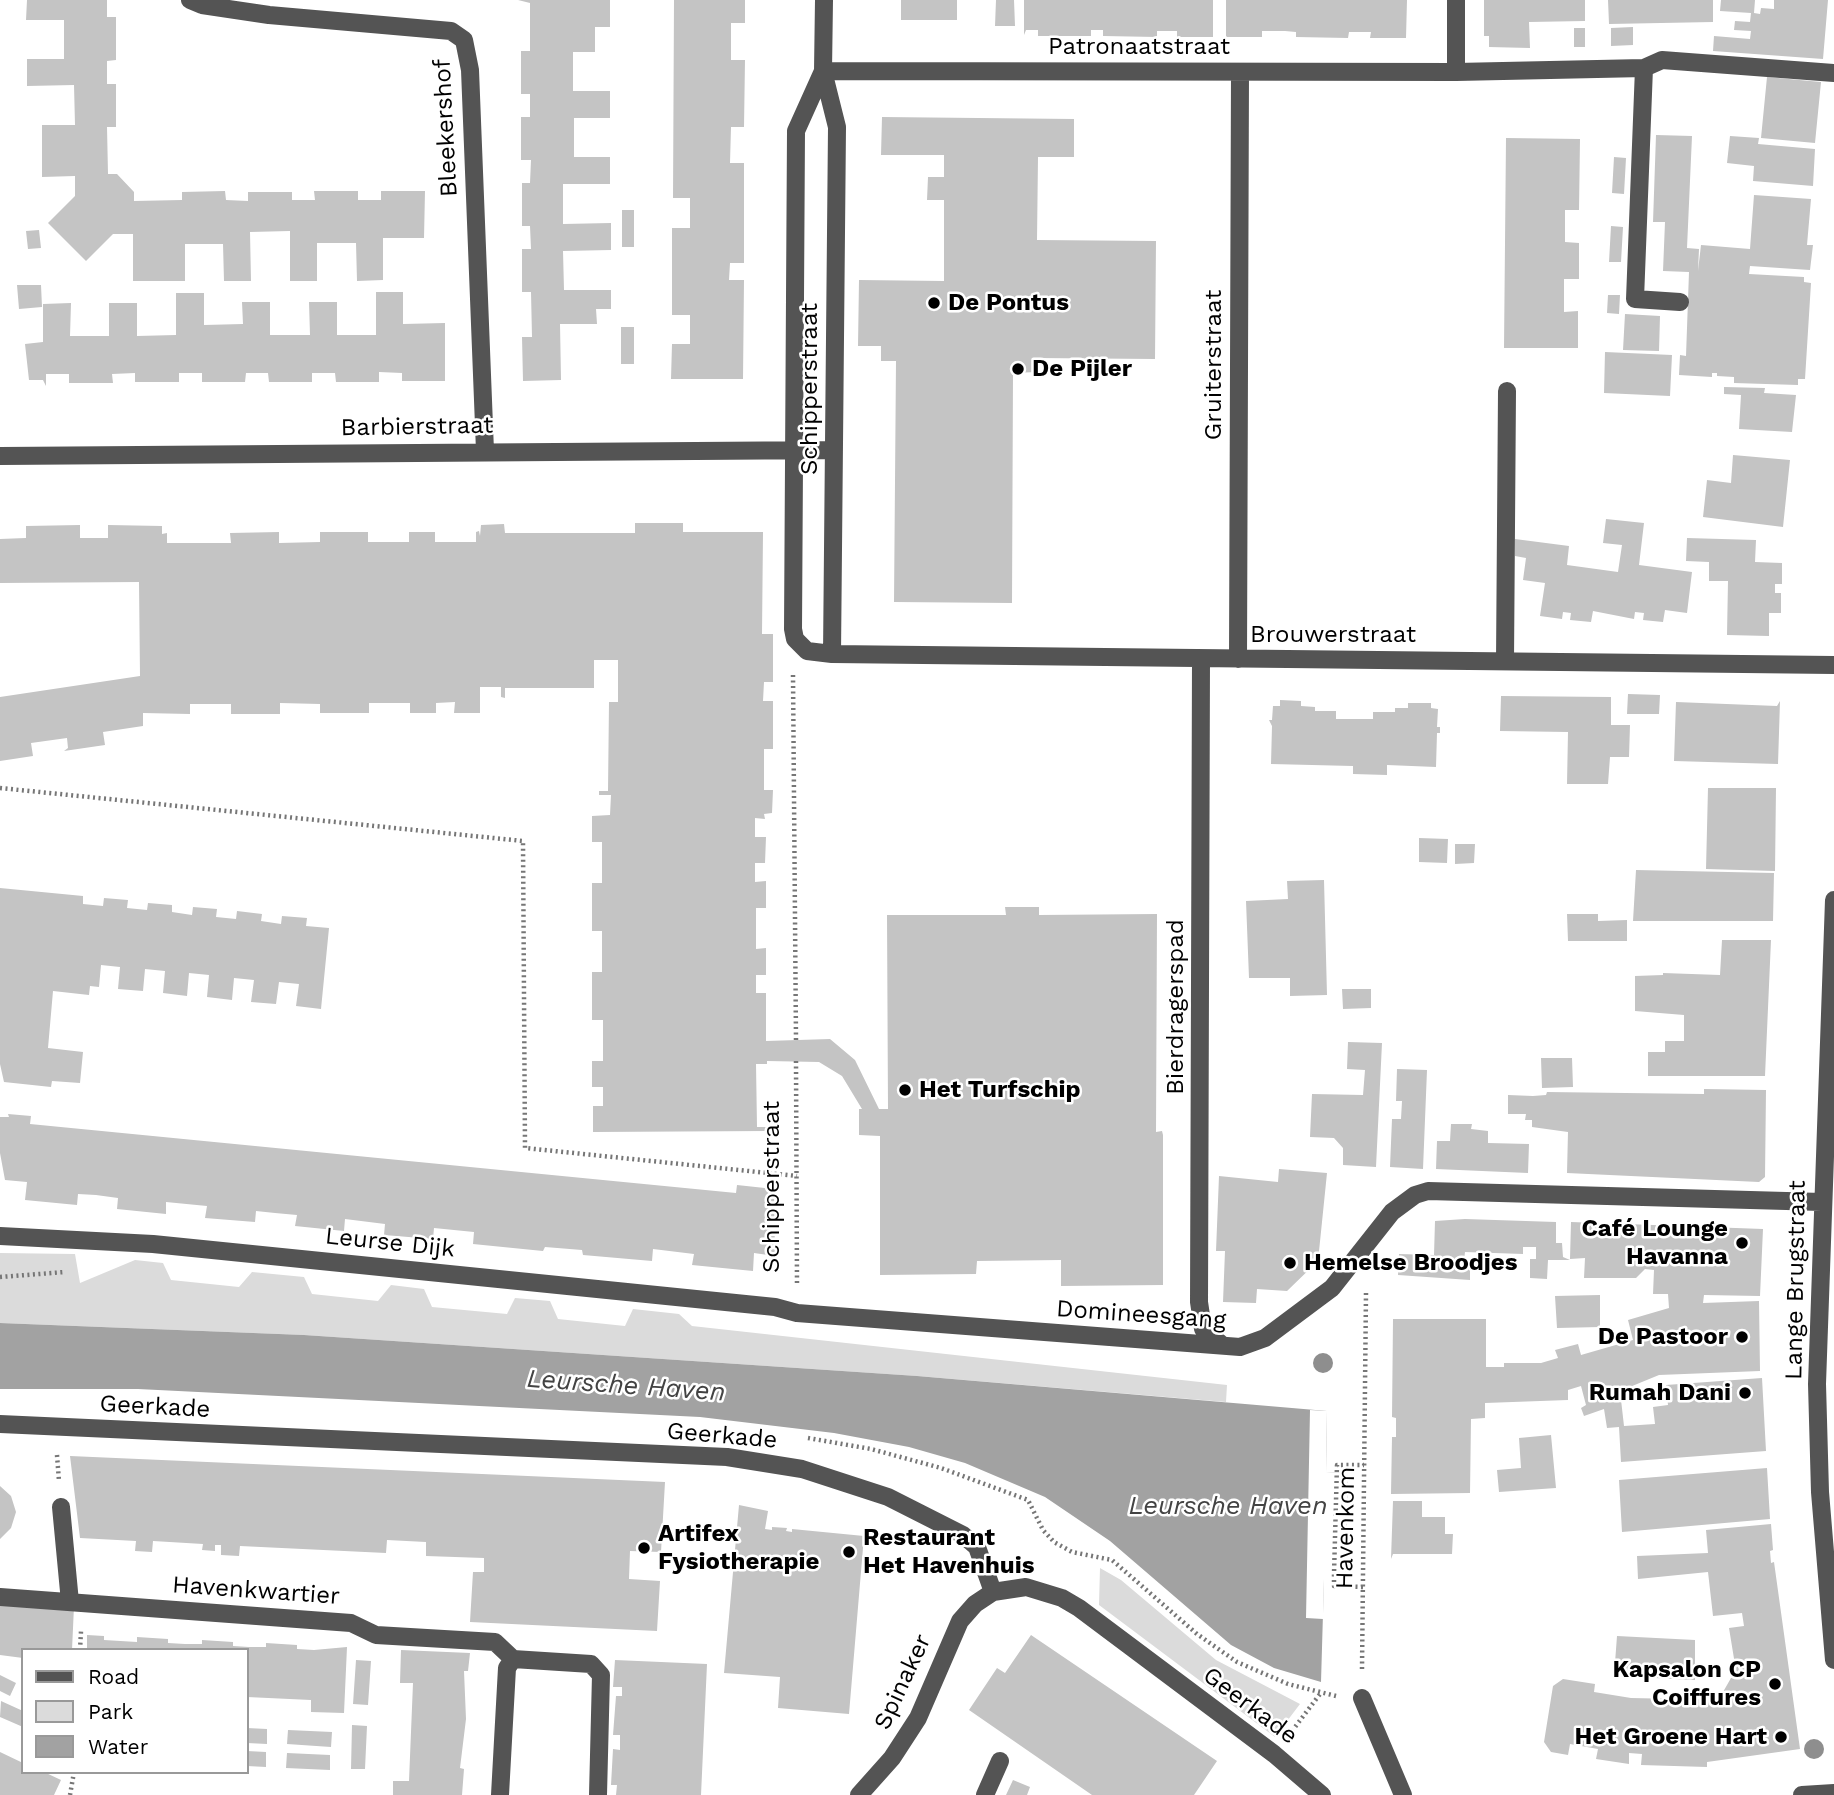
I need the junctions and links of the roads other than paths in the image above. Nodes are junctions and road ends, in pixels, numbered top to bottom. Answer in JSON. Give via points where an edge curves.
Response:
{"nodes":[{"id":1,"x":190,"y":0,"type":"edge"},
{"id":2,"x":824,"y":0,"type":"edge"},
{"id":3,"x":1456,"y":0,"type":"edge"},
{"id":4,"x":1644,"y":68,"type":"junction"},
{"id":5,"x":823,"y":71,"type":"junction"},
{"id":6,"x":1240,"y":72,"type":"junction"},
{"id":7,"x":1456,"y":72,"type":"junction"},
{"id":8,"x":1834,"y":73,"type":"edge"},
{"id":9,"x":1680,"y":302,"type":"dead end"},
{"id":10,"x":1507,"y":391,"type":"dead end"},
{"id":11,"x":794,"y":450,"type":"junction"},
{"id":12,"x":834,"y":450,"type":"junction"},
{"id":13,"x":485,"y":451,"type":"junction"},
{"id":14,"x":0,"y":456,"type":"edge"},
{"id":15,"x":832,"y":654,"type":"junction"},
{"id":16,"x":1201,"y":659,"type":"junction"},
{"id":17,"x":1238,"y":659,"type":"junction"},
{"id":18,"x":1504,"y":661,"type":"junction"},
{"id":19,"x":1834,"y":664,"type":"edge"},
{"id":20,"x":1834,"y":900,"type":"edge"},
{"id":21,"x":1833,"y":942,"type":"edge"},
{"id":22,"x":1822,"y":1202,"type":"junction"},
{"id":23,"x":0,"y":1236,"type":"edge"},
{"id":24,"x":775,"y":1307,"type":"joint"},
{"id":25,"x":1223,"y":1346,"type":"junction"},
{"id":26,"x":0,"y":1424,"type":"edge"},
{"id":27,"x":61,"y":1507,"type":"road end"},
{"id":28,"x":993,"y":1592,"type":"junction"},
{"id":29,"x":0,"y":1597,"type":"edge"},
{"id":30,"x":70,"y":1602,"type":"junction"},
{"id":31,"x":513,"y":1659,"type":"junction"},
{"id":32,"x":1834,"y":1660,"type":"edge"},
{"id":33,"x":1362,"y":1698,"type":"road end"},
{"id":34,"x":1000,"y":1760,"type":"dead end"},
{"id":35,"x":1834,"y":1793,"type":"edge"},
{"id":36,"x":500,"y":1795,"type":"edge"},
{"id":37,"x":598,"y":1795,"type":"edge"},
{"id":38,"x":859,"y":1795,"type":"edge"},
{"id":39,"x":985,"y":1795,"type":"edge"},
{"id":40,"x":1322,"y":1795,"type":"edge"},
{"id":41,"x":1402,"y":1795,"type":"edge"},
{"id":42,"x":1802,"y":1795,"type":"edge"}],
"edges":[{"from":1,"to":13,"type":"street","name":"Bleekershof","via":[[269,15],[451,31],[464,40],[470,70]]},
{"from":2,"to":5,"type":"street","name":"Schipperstraat"},
{"from":3,"to":7,"type":"street"},
{"from":4,"to":7,"type":"street","name":"Patronaatstraat"},
{"from":4,"to":8,"type":"street","name":"Patronaatstraat","via":[[1662,60]]},
{"from":4,"to":9,"type":"street","via":[[1634,299]]},
{"from":5,"to":6,"type":"street","name":"Patronaatstraat"},
{"from":5,"to":11,"type":"street","name":"Schipperstraat","via":[[796,131]]},
{"from":5,"to":12,"type":"street","name":"Schipperstraat","via":[[836,128]]},
{"from":6,"to":7,"type":"street","name":"Patronaatstraat"},
{"from":6,"to":17,"type":"street","name":"Gruiterstraat"},
{"from":10,"to":18,"type":"street"},
{"from":11,"to":12,"type":"street","name":"Barbierstraat"},
{"from":11,"to":13,"type":"street","name":"Barbierstraat"},
{"from":11,"to":15,"type":"street","name":"Schipperstraat","via":[[793,629],[799,646],[807,652]]},
{"from":12,"to":15,"type":"street","name":"Schipperstraat"},
{"from":13,"to":14,"type":"street","name":"Barbierstraat"},
{"from":15,"to":16,"type":"street","name":"Brouwerstraat"},
{"from":16,"to":17,"type":"street","name":"Brouwerstraat"},
{"from":16,"to":25,"type":"street","name":"Bierdragerspad","via":[[1199,1301],[1203,1329]]},
{"from":17,"to":18,"type":"street","name":"Brouwerstraat"},
{"from":18,"to":19,"type":"street","name":"Brouwerstraat"},
{"from":20,"to":21,"type":"street","name":"Lange Brugstraat"},
{"from":21,"to":22,"type":"street","name":"Lange Brugstraat"},
{"from":22,"to":25,"type":"street","name":"Domineesgang","via":[[1428,1191],[1392,1212],[1332,1288],[1265,1338],[1240,1347]]},
{"from":22,"to":32,"type":"street","name":"Lange Brugstraat","via":[[1817,1384],[1820,1492]]},
{"from":23,"to":24,"type":"street","name":"Leurse Dijk","via":[[166,1245]]},
{"from":24,"to":25,"type":"street","name":"Domineesgang","via":[[797,1313]]},
{"from":26,"to":28,"type":"street","name":"Geerkade","via":[[727,1458],[778,1465],[859,1486],[963,1535],[977,1547]]},
{"from":27,"to":30,"type":"street"},
{"from":28,"to":38,"type":"street","name":"Spinaker","via":[[960,1621],[918,1718],[892,1758]]},
{"from":28,"to":40,"type":"street","name":"Geerkade","via":[[1026,1587],[1062,1598],[1274,1754]]},
{"from":29,"to":30,"type":"street","name":"Havenkwartier"},
{"from":30,"to":31,"type":"street","name":"Havenkwartier","via":[[351,1623],[376,1635],[495,1642]]},
{"from":31,"to":36,"type":"street","via":[[507,1668]]},
{"from":31,"to":37,"type":"street","name":"Havenkwartier","via":[[591,1664],[601,1675]]},
{"from":33,"to":41,"type":"street"},
{"from":34,"to":39,"type":"street"},
{"from":35,"to":42,"type":"street"}]}
